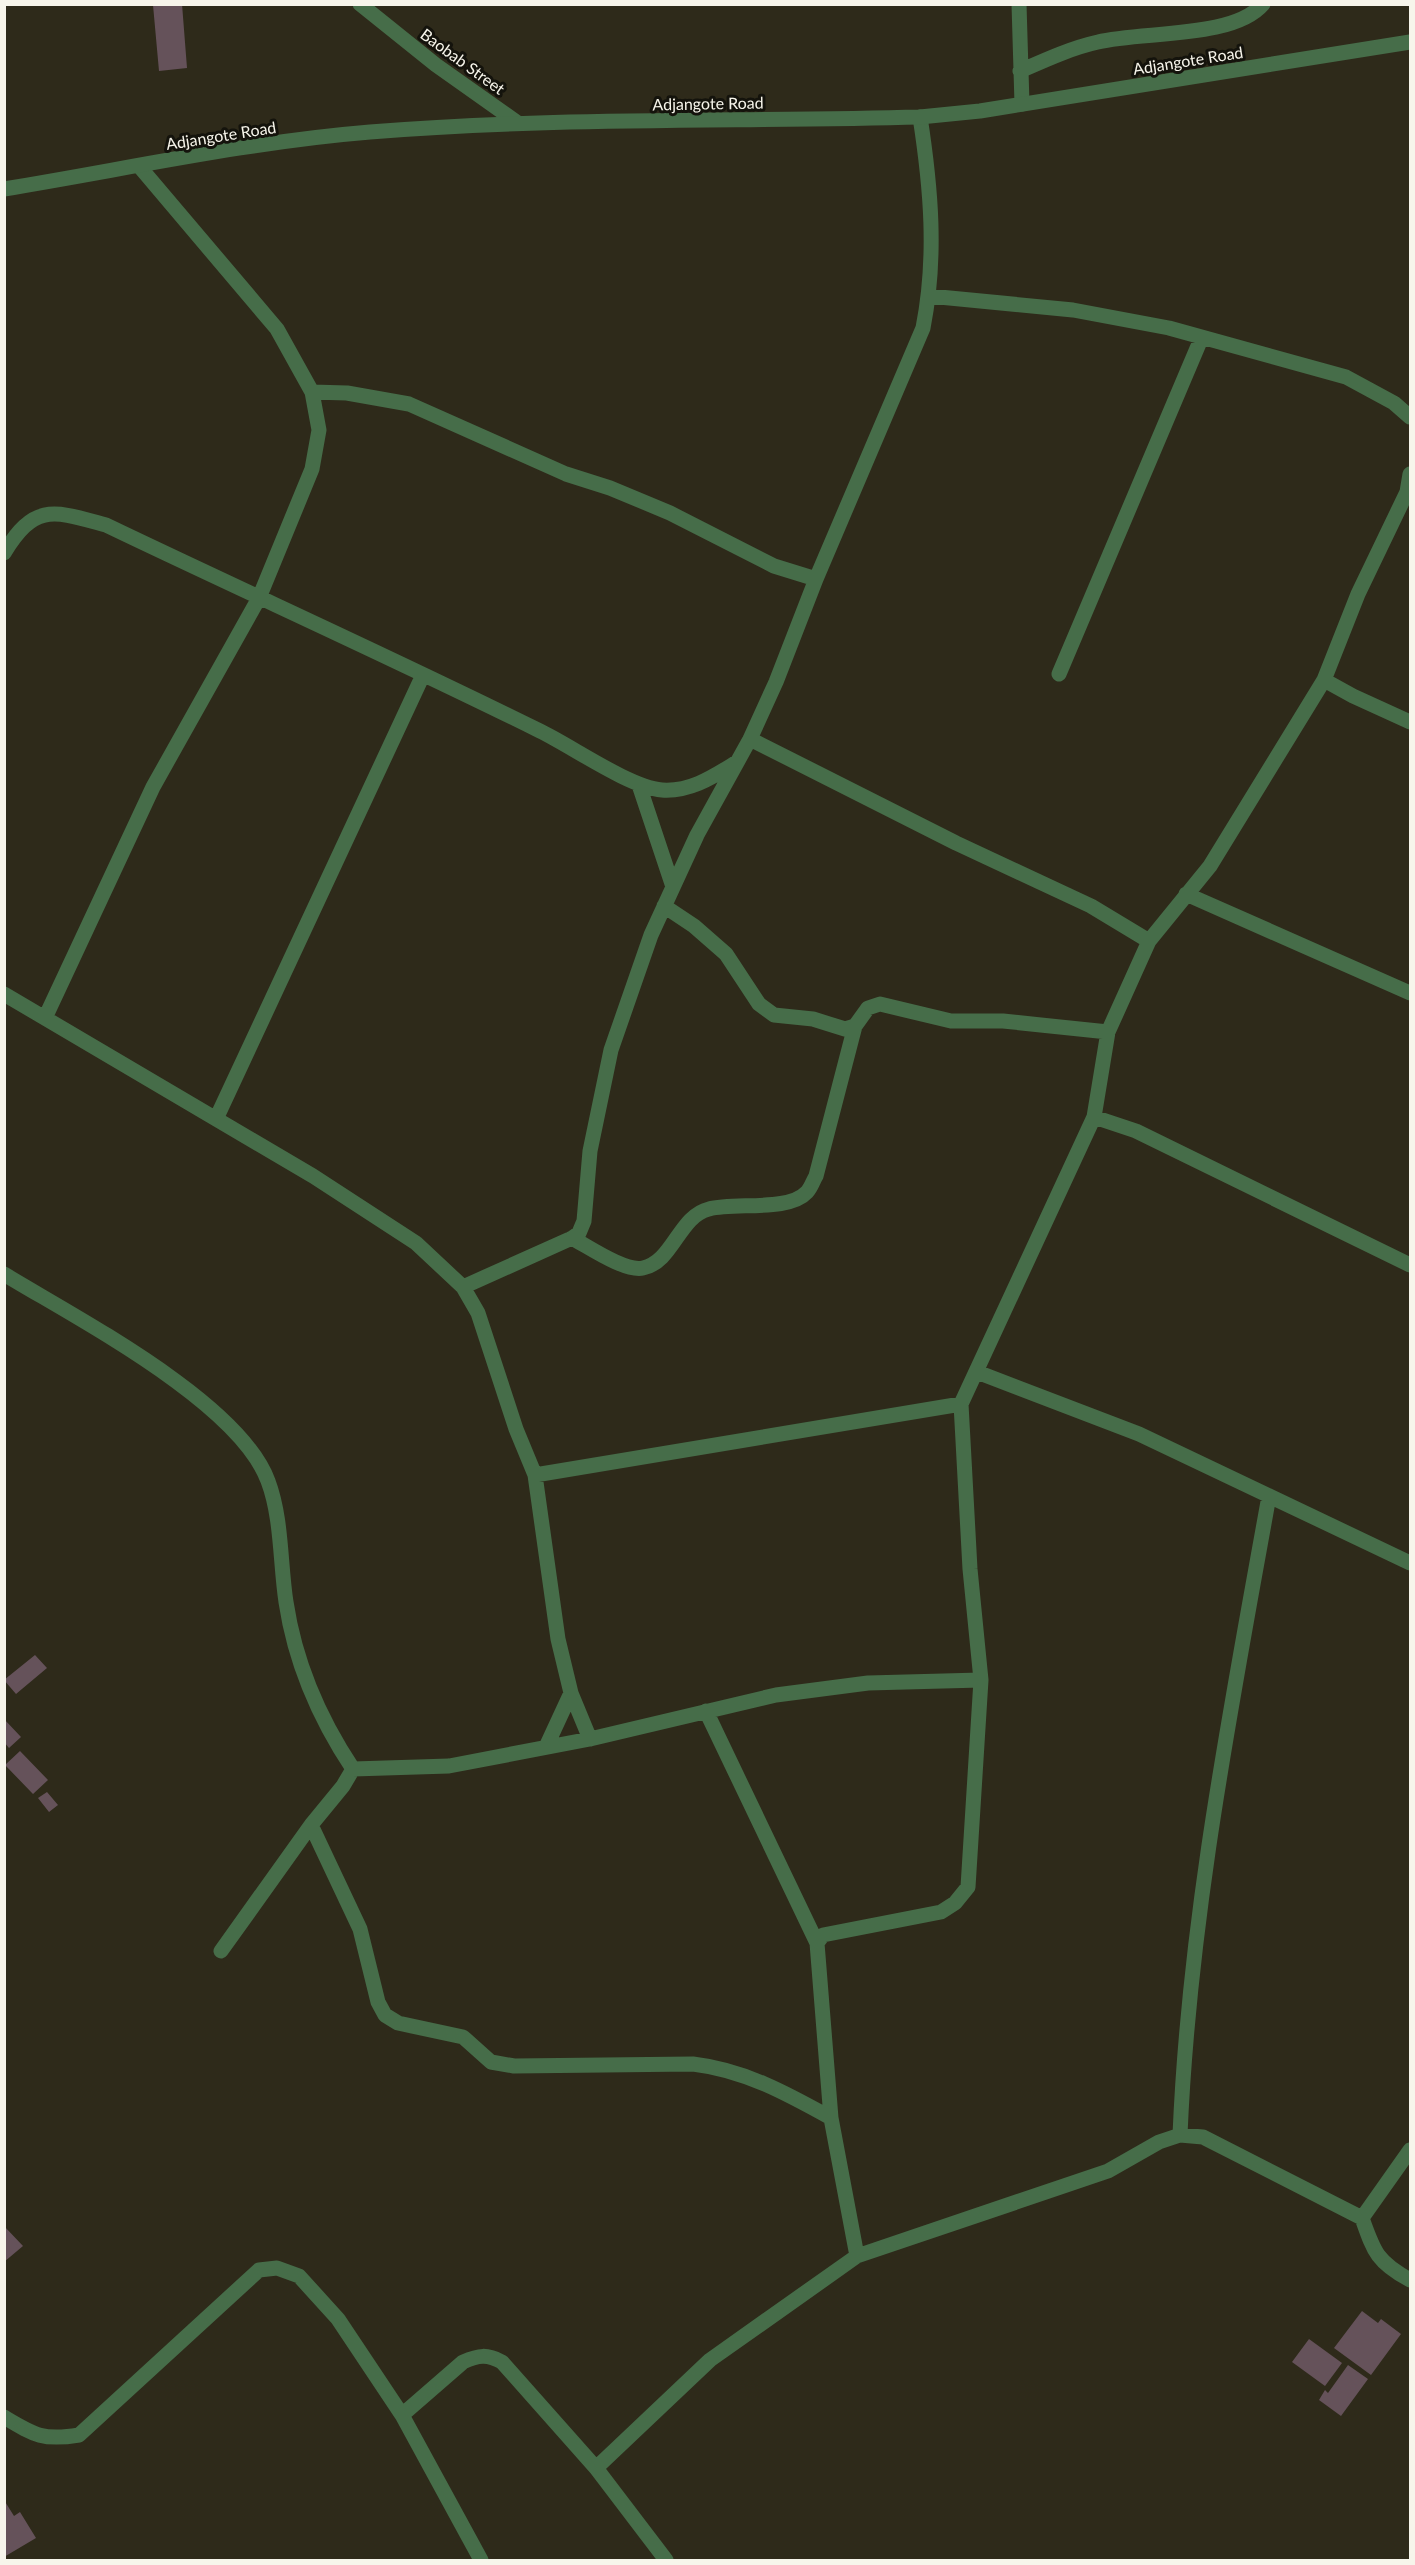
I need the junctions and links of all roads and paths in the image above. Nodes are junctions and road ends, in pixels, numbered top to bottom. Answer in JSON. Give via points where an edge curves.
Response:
{"nodes":[{"id":1,"x":360,"y":4,"type":"edge"},
{"id":2,"x":1019,"y":4,"type":"edge"},
{"id":3,"x":1263,"y":4,"type":"edge"},
{"id":4,"x":1410,"y":42,"type":"edge"},
{"id":5,"x":1020,"y":71,"type":"junction"},
{"id":6,"x":1022,"y":104,"type":"junction"},
{"id":7,"x":920,"y":117,"type":"junction"},
{"id":8,"x":518,"y":123,"type":"junction"},
{"id":9,"x":139,"y":166,"type":"junction"},
{"id":10,"x":4,"y":189,"type":"edge"},
{"id":11,"x":929,"y":296,"type":"junction"},
{"id":12,"x":1201,"y":339,"type":"junction"},
{"id":13,"x":312,"y":392,"type":"junction"},
{"id":14,"x":1410,"y":417,"type":"edge"},
{"id":15,"x":1410,"y":474,"type":"edge"},
{"id":16,"x":4,"y":554,"type":"edge"},
{"id":17,"x":816,"y":579,"type":"junction"},
{"id":18,"x":259,"y":598,"type":"junction"},
{"id":19,"x":1059,"y":674,"type":"dead end"},
{"id":20,"x":423,"y":675,"type":"junction"},
{"id":21,"x":1324,"y":680,"type":"junction"},
{"id":22,"x":1410,"y":722,"type":"edge"},
{"id":23,"x":750,"y":740,"type":"junction"},
{"id":24,"x":737,"y":762,"type":"junction"},
{"id":25,"x":639,"y":785,"type":"junction"},
{"id":26,"x":673,"y":887,"type":"junction"},
{"id":27,"x":1186,"y":894,"type":"junction"},
{"id":28,"x":664,"y":906,"type":"junction"},
{"id":29,"x":1149,"y":941,"type":"junction"},
{"id":30,"x":1410,"y":993,"type":"edge"},
{"id":31,"x":4,"y":994,"type":"edge"},
{"id":32,"x":45,"y":1018,"type":"junction"},
{"id":33,"x":855,"y":1026,"type":"junction"},
{"id":34,"x":1108,"y":1032,"type":"junction"},
{"id":35,"x":1094,"y":1118,"type":"junction"},
{"id":36,"x":216,"y":1119,"type":"junction"},
{"id":37,"x":572,"y":1238,"type":"junction"},
{"id":38,"x":1410,"y":1265,"type":"edge"},
{"id":39,"x":4,"y":1274,"type":"edge"},
{"id":40,"x":463,"y":1287,"type":"junction"},
{"id":41,"x":977,"y":1372,"type":"junction"},
{"id":42,"x":961,"y":1404,"type":"junction"},
{"id":43,"x":535,"y":1475,"type":"junction"},
{"id":44,"x":1269,"y":1496,"type":"junction"},
{"id":45,"x":1410,"y":1563,"type":"edge"},
{"id":46,"x":981,"y":1680,"type":"junction"},
{"id":47,"x":571,"y":1693,"type":"junction"},
{"id":48,"x":706,"y":1711,"type":"junction"},
{"id":49,"x":590,"y":1738,"type":"junction"},
{"id":50,"x":546,"y":1747,"type":"junction"},
{"id":51,"x":353,"y":1768,"type":"junction"},
{"id":52,"x":311,"y":1825,"type":"junction"},
{"id":53,"x":817,"y":1943,"type":"junction"},
{"id":54,"x":221,"y":1951,"type":"dead end"},
{"id":55,"x":831,"y":2118,"type":"junction"},
{"id":56,"x":1180,"y":2135,"type":"junction"},
{"id":57,"x":1410,"y":2150,"type":"edge"},
{"id":58,"x":1362,"y":2218,"type":"junction"},
{"id":59,"x":857,"y":2256,"type":"junction"},
{"id":60,"x":1410,"y":2280,"type":"edge"},
{"id":61,"x":402,"y":2415,"type":"junction"},
{"id":62,"x":4,"y":2417,"type":"edge"},
{"id":63,"x":596,"y":2468,"type":"junction"},
{"id":64,"x":480,"y":2560,"type":"edge"},
{"id":65,"x":666,"y":2560,"type":"edge"}],
"edges":[{"from":1,"to":8,"type":"street","name":"Baobab Street","via":[[435,65]]},
{"from":2,"to":5,"type":"street"},
{"from":3,"to":5,"type":"street","via":[[1240,21],[1100,41]]},
{"from":4,"to":6,"type":"street","name":"Adjangote Road"},
{"from":5,"to":6,"type":"street"},
{"from":6,"to":7,"type":"street","name":"Adjangote Road"},
{"from":7,"to":8,"type":"street","name":"Adjangote Road"},
{"from":7,"to":11,"type":"street","via":[[930,182]]},
{"from":8,"to":9,"type":"street","name":"Adjangote Road","via":[[368,132]]},
{"from":9,"to":10,"type":"street","name":"Adjangote Road"},
{"from":9,"to":13,"type":"street","via":[[277,329]]},
{"from":11,"to":12,"type":"street","via":[[1072,310],[1169,328]]},
{"from":11,"to":17,"type":"street","via":[[923,328]]},
{"from":12,"to":14,"type":"street","via":[[1346,377],[1394,403]]},
{"from":12,"to":19,"type":"street"},
{"from":13,"to":17,"type":"street","via":[[409,404],[566,474],[670,513],[774,566]]},
{"from":13,"to":18,"type":"street","via":[[319,430],[312,470]]},
{"from":15,"to":21,"type":"street","via":[[1407,492]]},
{"from":16,"to":18,"type":"street","via":[[23,525],[35,518],[50,514],[72,516],[105,525]]},
{"from":17,"to":23,"type":"street"},
{"from":18,"to":20,"type":"street"},
{"from":18,"to":32,"type":"street","via":[[153,787]]},
{"from":20,"to":25,"type":"street","via":[[541,731]]},
{"from":20,"to":36,"type":"street"},
{"from":21,"to":22,"type":"street"},
{"from":21,"to":27,"type":"street","via":[[1210,866]]},
{"from":23,"to":24,"type":"street"},
{"from":23,"to":29,"type":"street","via":[[1091,906]]},
{"from":24,"to":25,"type":"street","via":[[699,784],[681,789]]},
{"from":24,"to":26,"type":"street"},
{"from":25,"to":26,"type":"street"},
{"from":26,"to":28,"type":"street"},
{"from":27,"to":29,"type":"street"},
{"from":27,"to":30,"type":"street"},
{"from":28,"to":33,"type":"street","via":[[726,954],[759,1004],[774,1015],[813,1019],[845,1029]]},
{"from":28,"to":37,"type":"street","via":[[611,1050],[590,1151],[584,1221]]},
{"from":29,"to":34,"type":"street"},
{"from":31,"to":32,"type":"street"},
{"from":32,"to":36,"type":"street"},
{"from":33,"to":34,"type":"street","via":[[868,1008],[880,1004],[951,1021],[1003,1021]]},
{"from":33,"to":37,"type":"street","via":[[816,1176],[807,1193],[789,1202],[708,1209],[693,1217],[655,1264],[641,1269],[629,1268]]},
{"from":34,"to":35,"type":"street"},
{"from":35,"to":38,"type":"street","via":[[1136,1131]]},
{"from":35,"to":41,"type":"street"},
{"from":36,"to":40,"type":"street","via":[[416,1243]]},
{"from":37,"to":40,"type":"street"},
{"from":39,"to":51,"type":"street","via":[[174,1378],[242,1437],[268,1480],[297,1655],[315,1701]]},
{"from":40,"to":43,"type":"street","via":[[478,1313]]},
{"from":41,"to":42,"type":"street"},
{"from":41,"to":44,"type":"street","via":[[1139,1434]]},
{"from":42,"to":43,"type":"street"},
{"from":42,"to":46,"type":"street"},
{"from":43,"to":47,"type":"street","via":[[558,1639]]},
{"from":44,"to":45,"type":"street"},
{"from":44,"to":56,"type":"street","via":[[1229,1716],[1198,1922],[1183,2047]]},
{"from":46,"to":48,"type":"street","via":[[868,1683],[776,1695]]},
{"from":46,"to":53,"type":"street","via":[[968,1887],[955,1904],[941,1912],[823,1935]]},
{"from":47,"to":49,"type":"street"},
{"from":47,"to":50,"type":"street"},
{"from":48,"to":49,"type":"street"},
{"from":48,"to":53,"type":"street"},
{"from":49,"to":50,"type":"street"},
{"from":50,"to":51,"type":"street","via":[[449,1766]]},
{"from":51,"to":52,"type":"street"},
{"from":52,"to":54,"type":"street"},
{"from":52,"to":55,"type":"street","via":[[360,1929],[378,2002],[385,2015],[398,2023],[463,2037],[491,2062],[514,2066],[722,2067],[763,2081]]},
{"from":53,"to":55,"type":"street"},
{"from":55,"to":59,"type":"street"},
{"from":56,"to":58,"type":"street","via":[[1203,2138]]},
{"from":56,"to":59,"type":"street","via":[[1159,2142],[1108,2171]]},
{"from":57,"to":58,"type":"street"},
{"from":58,"to":60,"type":"street","via":[[1373,2249],[1388,2268]]},
{"from":59,"to":63,"type":"street","via":[[710,2360]]},
{"from":61,"to":62,"type":"street","via":[[338,2319],[299,2276],[277,2268],[259,2270],[79,2435],[37,2437]]},
{"from":61,"to":63,"type":"street","via":[[463,2362],[489,2355],[502,2362]]},
{"from":61,"to":64,"type":"street"},
{"from":63,"to":65,"type":"street"}]}
